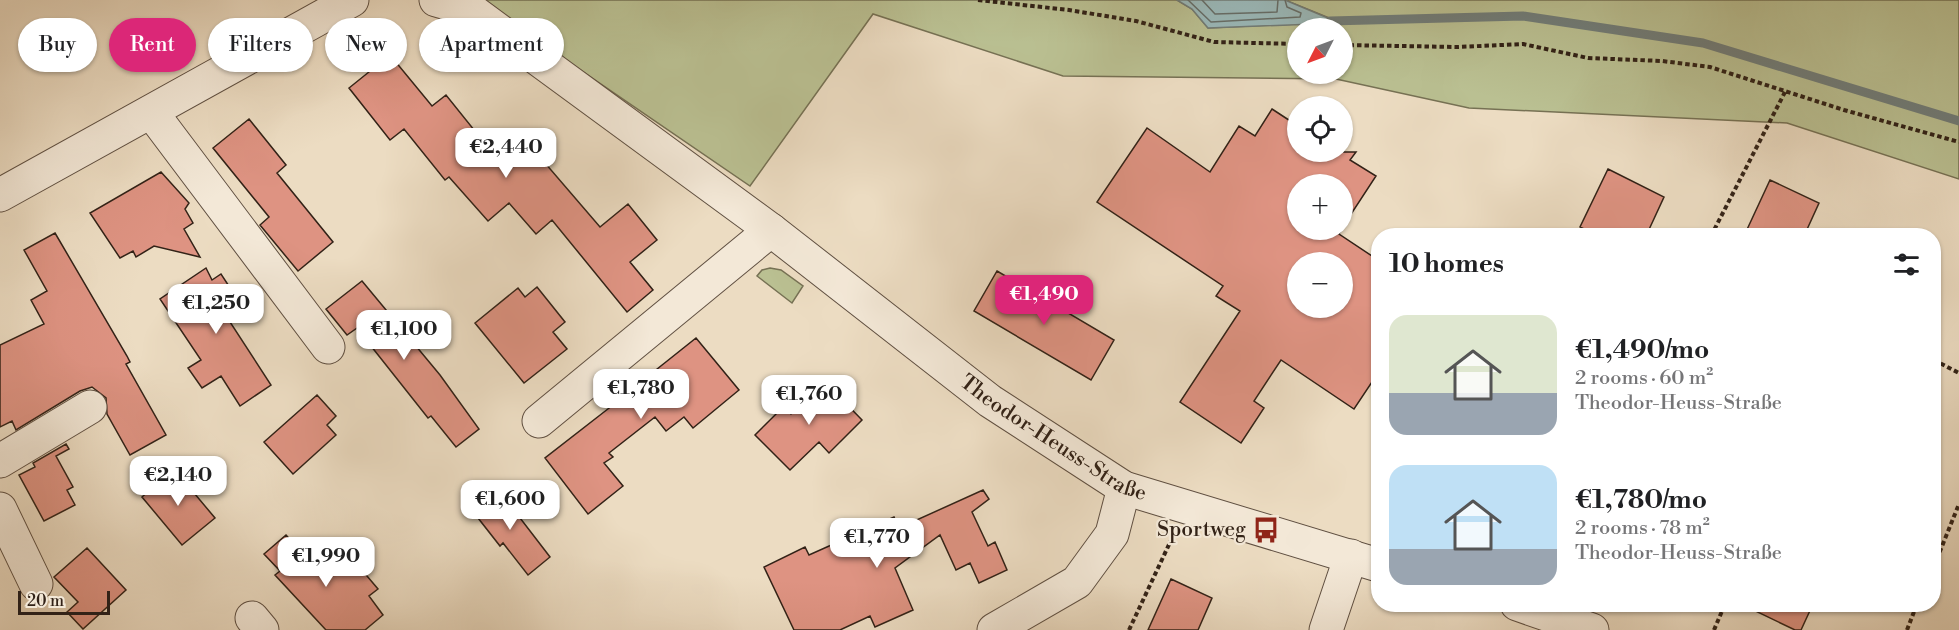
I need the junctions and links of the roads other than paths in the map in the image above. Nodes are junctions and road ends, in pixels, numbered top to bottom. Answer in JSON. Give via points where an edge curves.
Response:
{"nodes":[{"id":1,"x":352,"y":0,"type":"edge"},
{"id":2,"x":436,"y":0,"type":"edge"},
{"id":3,"x":152,"y":113,"type":"junction"},
{"id":4,"x":0,"y":195,"type":"edge"},
{"id":5,"x":771,"y":230,"type":"junction"},
{"id":6,"x":328,"y":347,"type":"dead end"},
{"id":7,"x":90,"y":407,"type":"dead end"},
{"id":8,"x":539,"y":421,"type":"dead end"},
{"id":9,"x":0,"y":461,"type":"edge"},
{"id":10,"x":1124,"y":488,"type":"junction"},
{"id":11,"x":0,"y":509,"type":"edge"},
{"id":12,"x":1365,"y":560,"type":"edge"},
{"id":13,"x":36,"y":584,"type":"dead end"},
{"id":14,"x":1524,"y":612,"type":"edge"},
{"id":15,"x":994,"y":630,"type":"edge"},
{"id":16,"x":1326,"y":630,"type":"edge"},
{"id":17,"x":1592,"y":630,"type":"edge"}],
"edges":[{"from":1,"to":3,"type":"street"},
{"from":2,"to":5,"type":"street","name":"Theodor-Heuss-Straße","via":[[471,10]]},
{"from":3,"to":4,"type":"street"},
{"from":3,"to":6,"type":"street"},
{"from":5,"to":8,"type":"street"},
{"from":5,"to":10,"type":"street","name":"Theodor-Heuss-Straße","via":[[990,401]]},
{"from":7,"to":9,"type":"street"},
{"from":10,"to":12,"type":"street","name":"Theodor-Heuss-Straße"},
{"from":10,"to":15,"type":"street","via":[[1112,534],[1077,582]]},
{"from":11,"to":13,"type":"street"},
{"from":12,"to":16,"type":"street"},
{"from":14,"to":17,"type":"street"}]}
